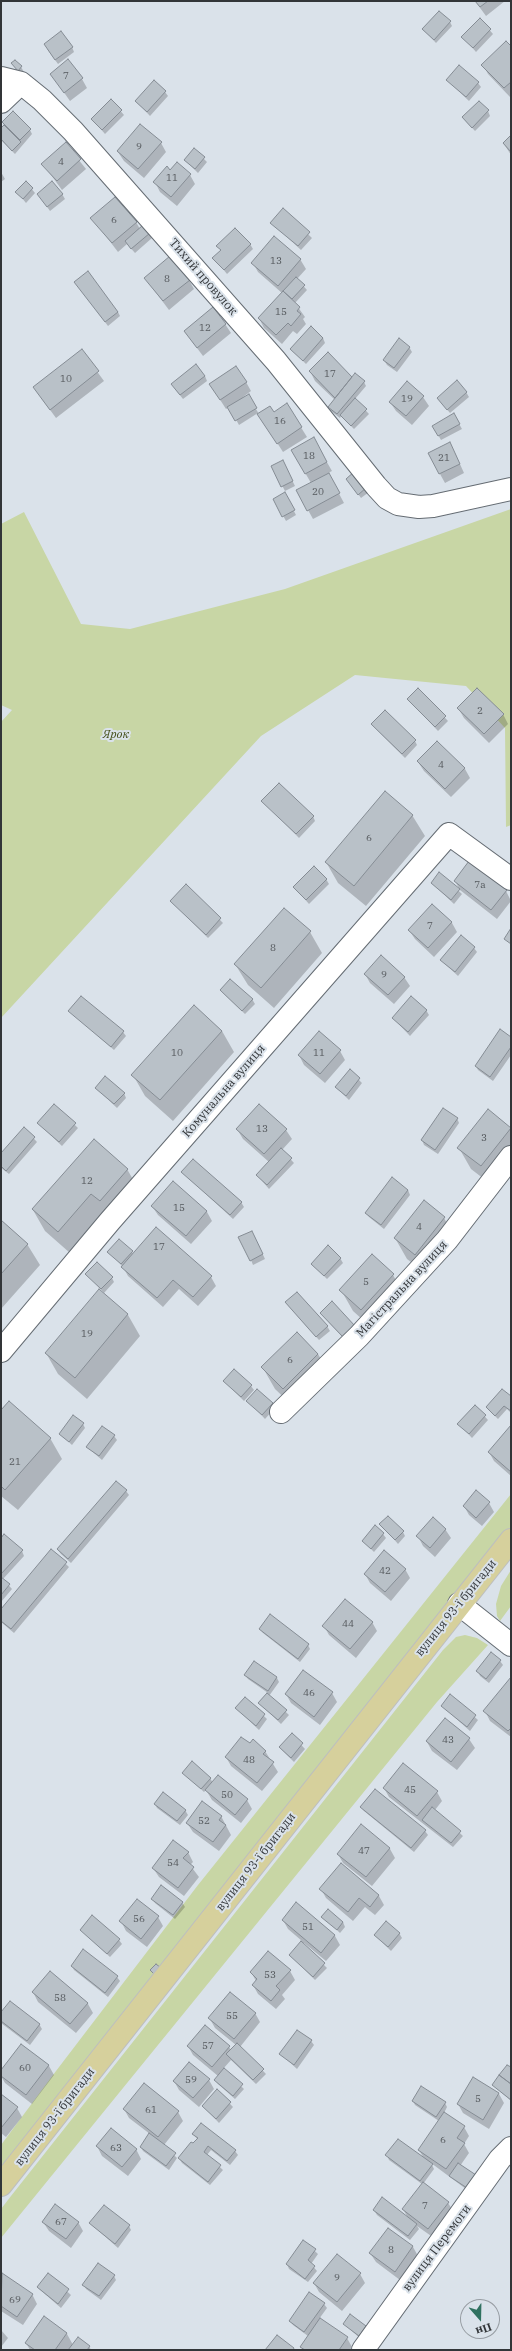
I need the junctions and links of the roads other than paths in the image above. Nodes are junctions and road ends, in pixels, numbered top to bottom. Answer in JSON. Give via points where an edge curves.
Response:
{"nodes":[{"id":1,"x":11,"y":81,"type":"edge"},
{"id":2,"x":1,"y":102,"type":"edge"},
{"id":3,"x":511,"y":489,"type":"edge"},
{"id":4,"x":511,"y":879,"type":"edge"},
{"id":5,"x":511,"y":1157,"type":"edge"},
{"id":6,"x":1,"y":1351,"type":"edge"},
{"id":7,"x":282,"y":1412,"type":"dead end"},
{"id":8,"x":511,"y":1540,"type":"edge"},
{"id":9,"x":459,"y":1604,"type":"junction"},
{"id":10,"x":511,"y":1645,"type":"edge"},
{"id":11,"x":511,"y":2148,"type":"edge"},
{"id":12,"x":1,"y":2185,"type":"edge"},
{"id":13,"x":363,"y":2350,"type":"edge"}],
"edges":[{"from":1,"to":2,"type":"street"},
{"from":1,"to":3,"type":"street","name":"Тихий провулок","via":[[42,100],[73,131],[276,361],[388,498],[398,504],[419,507]]},
{"from":4,"to":6,"type":"street","name":"Комунальна вулиця","via":[[449,834],[110,1221]]},
{"from":5,"to":7,"type":"street","name":"Магістральна вулиця","via":[[448,1240],[360,1336]]},
{"from":8,"to":9,"type":"main road","name":"вулиця 93-ї бригади"},
{"from":9,"to":10,"type":"street"},
{"from":9,"to":12,"type":"main road","name":"вулиця 93-ї бригади"},
{"from":11,"to":13,"type":"street","name":"вулиця Перемоги"}]}
